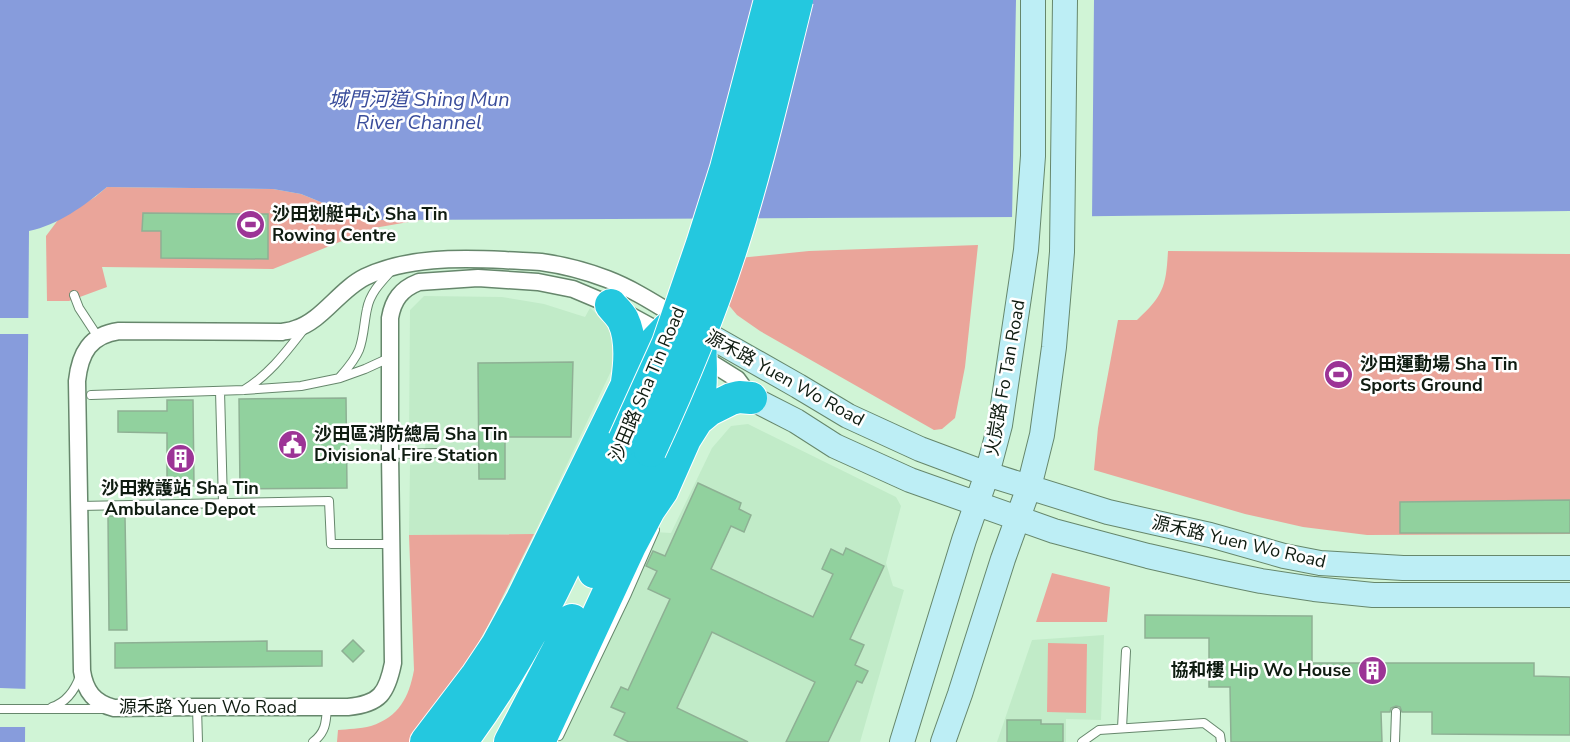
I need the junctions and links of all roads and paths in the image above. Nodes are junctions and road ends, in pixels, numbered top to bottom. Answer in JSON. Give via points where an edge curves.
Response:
{"nodes":[{"id":1,"x":770,"y":0,"type":"edge"},
{"id":2,"x":797,"y":0,"type":"edge"},
{"id":3,"x":1032,"y":0,"type":"edge"},
{"id":4,"x":1065,"y":0,"type":"edge"},
{"id":5,"x":396,"y":267,"type":"junction"},
{"id":6,"x":74,"y":295,"type":"dead end"},
{"id":7,"x":611,"y":304,"type":"junction"},
{"id":8,"x":310,"y":322,"type":"junction"},
{"id":9,"x":685,"y":334,"type":"junction"},
{"id":10,"x":98,"y":337,"type":"junction"},
{"id":11,"x":389,"y":358,"type":"junction"},
{"id":12,"x":340,"y":378,"type":"junction"},
{"id":13,"x":627,"y":382,"type":"junction"},
{"id":14,"x":244,"y":390,"type":"junction"},
{"id":15,"x":220,"y":391,"type":"junction"},
{"id":16,"x":91,"y":395,"type":"dead end"},
{"id":17,"x":751,"y":398,"type":"junction"},
{"id":18,"x":697,"y":420,"type":"junction"},
{"id":19,"x":639,"y":443,"type":"junction"},
{"id":20,"x":442,"y":453,"type":"dead end"},
{"id":21,"x":390,"y":454,"type":"junction"},
{"id":22,"x":987,"y":474,"type":"junction"},
{"id":23,"x":1029,"y":488,"type":"junction"},
{"id":24,"x":223,"y":503,"type":"junction"},
{"id":25,"x":976,"y":504,"type":"junction"},
{"id":26,"x":80,"y":506,"type":"junction"},
{"id":27,"x":659,"y":507,"type":"junction"},
{"id":28,"x":1018,"y":519,"type":"junction"},
{"id":29,"x":391,"y":544,"type":"junction"},
{"id":30,"x":1570,"y":568,"type":"edge"},
{"id":31,"x":1570,"y":595,"type":"edge"},
{"id":32,"x":1126,"y":651,"type":"dead end"},
{"id":33,"x":82,"y":671,"type":"junction"},
{"id":34,"x":197,"y":707,"type":"junction"},
{"id":35,"x":327,"y":707,"type":"junction"},
{"id":36,"x":114,"y":708,"type":"junction"},
{"id":37,"x":0,"y":709,"type":"edge"},
{"id":38,"x":46,"y":709,"type":"junction"},
{"id":39,"x":1396,"y":712,"type":"dead end"},
{"id":40,"x":1122,"y":728,"type":"junction"},
{"id":41,"x":198,"y":742,"type":"edge"},
{"id":42,"x":313,"y":742,"type":"edge"},
{"id":43,"x":426,"y":742,"type":"edge"},
{"id":44,"x":461,"y":742,"type":"edge"},
{"id":45,"x":510,"y":742,"type":"edge"},
{"id":46,"x":539,"y":742,"type":"edge"},
{"id":47,"x":556,"y":742,"type":"edge"},
{"id":48,"x":902,"y":742,"type":"edge"},
{"id":49,"x":943,"y":742,"type":"edge"},
{"id":50,"x":1082,"y":742,"type":"edge"},
{"id":51,"x":1221,"y":742,"type":"edge"},
{"id":52,"x":1395,"y":742,"type":"edge"}],
"edges":[{"from":1,"to":19,"type":"highway","name":"沙田路 Sha Tin Road","bridge":true,"via":[[726,168]]},
{"from":2,"to":19,"type":"highway","name":"沙田路 Sha Tin Road","bridge":true,"via":[[730,253],[691,360]]},
{"from":3,"to":22,"type":"main road","name":"火炭路 Fo Tan Road","via":[[1033,156],[1026,250],[1000,425]]},
{"from":4,"to":23,"type":"main road","via":[[1062,252],[1042,435]]},
{"from":5,"to":8,"type":"street","name":"源禾路 Yuen Wo Road","via":[[363,278]]},
{"from":5,"to":9,"type":"street","name":"源禾路 Yuen Wo Road","via":[[477,259],[558,265],[632,290]]},
{"from":5,"to":12,"type":"lane","via":[[372,296],[359,350]]},
{"from":6,"to":10,"type":"lane"},
{"from":7,"to":9,"type":"street","name":"源禾路 Yuen Wo Road"},
{"from":7,"to":11,"type":"street","name":"源禾路 Yuen Wo Road","via":[[573,289],[538,282],[478,278],[419,282],[395,300],[390,318]]},
{"from":7,"to":13,"type":"highway","via":[[622,320],[628,340],[631,360]]},
{"from":8,"to":10,"type":"street","name":"源禾路 Yuen Wo Road","via":[[282,332],[119,332]]},
{"from":8,"to":14,"type":"lane","via":[[270,371]]},
{"from":9,"to":13,"type":"highway","via":[[649,348]]},
{"from":9,"to":17,"type":"street","name":"源禾路 Yuen Wo Road","via":[[737,379]]},
{"from":9,"to":18,"type":"highway","via":[[702,382]]},
{"from":9,"to":22,"type":"main road","name":"源禾路 Yuen Wo Road","via":[[798,386],[848,417]]},
{"from":10,"to":26,"type":"street","name":"源禾路 Yuen Wo Road","via":[[78,368]]},
{"from":11,"to":12,"type":"lane"},
{"from":11,"to":21,"type":"street","name":"源禾路 Yuen Wo Road"},
{"from":12,"to":14,"type":"lane","via":[[301,386]]},
{"from":13,"to":19,"type":"highway"},
{"from":14,"to":15,"type":"lane"},
{"from":15,"to":16,"type":"lane"},
{"from":15,"to":24,"type":"lane"},
{"from":17,"to":18,"type":"highway","via":[[731,399]]},
{"from":17,"to":25,"type":"main road","name":"源禾路 Yuen Wo Road","via":[[835,446]]},
{"from":18,"to":19,"type":"highway","via":[[685,439]]},
{"from":19,"to":27,"type":"highway"},
{"from":19,"to":43,"type":"highway","via":[[535,572],[497,645]]},
{"from":19,"to":44,"type":"highway","name":"沙田路 Sha Tin Road","via":[[510,668]]},
{"from":19,"to":45,"type":"highway","name":"沙田路 Sha Tin Road","via":[[557,652]]},
{"from":20,"to":21,"type":"lane"},
{"from":21,"to":29,"type":"street","name":"源禾路 Yuen Wo Road"},
{"from":22,"to":23,"type":"main road","name":"源禾路 Yuen Wo Road"},
{"from":22,"to":25,"type":"main road","name":"火炭路 Fo Tan Road"},
{"from":23,"to":28,"type":"main road"},
{"from":23,"to":30,"type":"main road","name":"源禾路 Yuen Wo Road","via":[[1108,512],[1320,563],[1403,568]]},
{"from":24,"to":26,"type":"lane"},
{"from":24,"to":29,"type":"lane","via":[[329,501],[331,544]]},
{"from":25,"to":28,"type":"main road","name":"源禾路 Yuen Wo Road"},
{"from":25,"to":48,"type":"main road","name":"火炭路 Fo Tan Road"},
{"from":26,"to":33,"type":"street","name":"源禾路 Yuen Wo Road"},
{"from":27,"to":46,"type":"highway","via":[[649,510],[634,538]]},
{"from":27,"to":47,"type":"lane","via":[[654,532],[627,594]]},
{"from":28,"to":31,"type":"main road","name":"源禾路 Yuen Wo Road","via":[[1218,573],[1314,589],[1399,596]]},
{"from":28,"to":49,"type":"main road"},
{"from":29,"to":35,"type":"street","name":"源禾路 Yuen Wo Road","via":[[393,663],[385,690],[363,706]]},
{"from":32,"to":40,"type":"lane"},
{"from":33,"to":36,"type":"street","name":"源禾路 Yuen Wo Road","via":[[84,683],[96,700]]},
{"from":33,"to":38,"type":"lane","via":[[62,703]]},
{"from":34,"to":35,"type":"street","name":"源禾路 Yuen Wo Road"},
{"from":34,"to":36,"type":"street","name":"源禾路 Yuen Wo Road"},
{"from":34,"to":41,"type":"lane"},
{"from":35,"to":42,"type":"lane","via":[[326,727]]},
{"from":36,"to":38,"type":"lane"},
{"from":37,"to":38,"type":"lane"},
{"from":39,"to":52,"type":"lane"},
{"from":40,"to":50,"type":"lane","via":[[1099,730]]},
{"from":40,"to":51,"type":"lane","via":[[1204,723],[1220,735]]}]}
